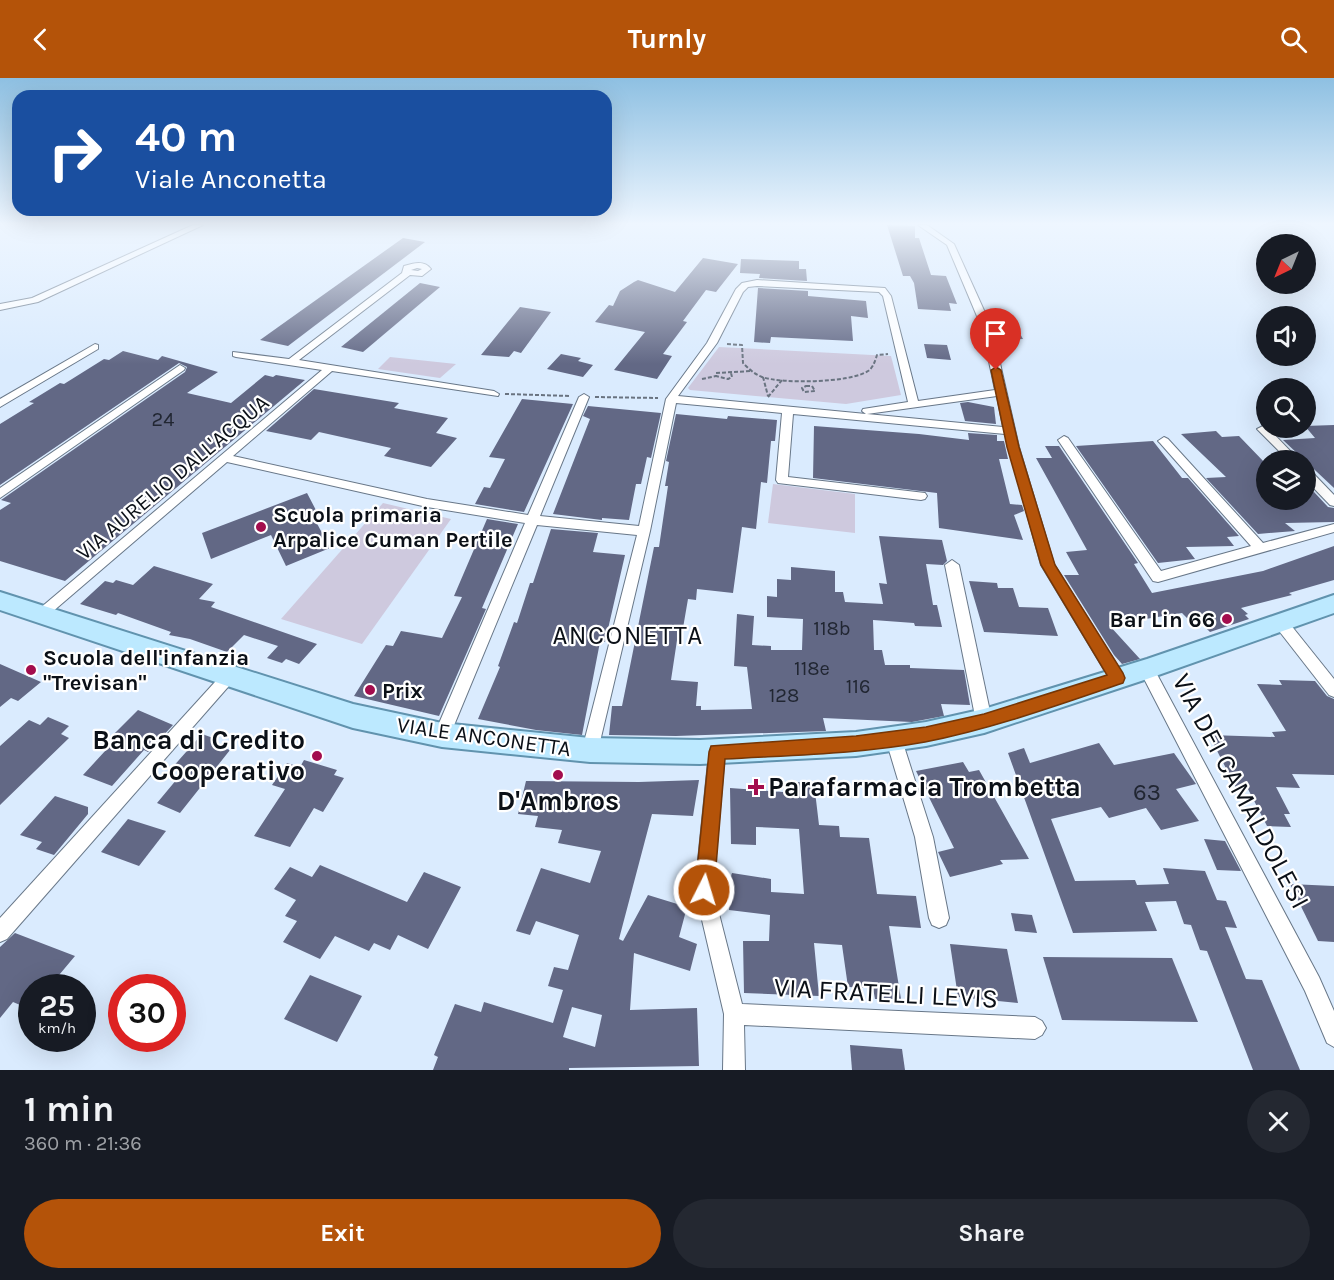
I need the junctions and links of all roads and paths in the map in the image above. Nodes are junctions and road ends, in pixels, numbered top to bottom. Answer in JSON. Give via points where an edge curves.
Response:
{"nodes":[{"id":1,"x":98,"y":271,"type":"edge"},
{"id":2,"x":962,"y":271,"type":"edge"},
{"id":3,"x":408,"y":273,"type":"dead end"},
{"id":4,"x":0,"y":307,"type":"edge"},
{"id":5,"x":712,"y":343,"type":"junction"},
{"id":6,"x":94,"y":347,"type":"dead end"},
{"id":7,"x":236,"y":354,"type":"dead end"},
{"id":8,"x":902,"y":354,"type":"junction"},
{"id":9,"x":291,"y":362,"type":"junction"},
{"id":10,"x":180,"y":368,"type":"dead end"},
{"id":11,"x":330,"y":368,"type":"junction"},
{"id":12,"x":751,"y":371,"type":"junction"},
{"id":13,"x":731,"y":373,"type":"junction"},
{"id":14,"x":763,"y":377,"type":"junction"},
{"id":15,"x":801,"y":379,"type":"junction"},
{"id":16,"x":806,"y":386,"type":"dead end"},
{"id":17,"x":1001,"y":392,"type":"junction"},
{"id":18,"x":494,"y":394,"type":"dead end"},
{"id":19,"x":584,"y":397,"type":"dead end"},
{"id":20,"x":768,"y":397,"type":"dead end"},
{"id":21,"x":671,"y":399,"type":"junction"},
{"id":22,"x":0,"y":404,"type":"edge"},
{"id":23,"x":914,"y":405,"type":"junction"},
{"id":24,"x":788,"y":409,"type":"junction"},
{"id":25,"x":846,"y":414,"type":"junction"},
{"id":26,"x":1011,"y":431,"type":"junction"},
{"id":27,"x":1272,"y":438,"type":"edge"},
{"id":28,"x":1064,"y":440,"type":"dead end"},
{"id":29,"x":1164,"y":441,"type":"dead end"},
{"id":30,"x":1284,"y":450,"type":"edge"},
{"id":31,"x":225,"y":458,"type":"junction"},
{"id":32,"x":1316,"y":483,"type":"edge"},
{"id":33,"x":0,"y":494,"type":"edge"},
{"id":34,"x":921,"y":496,"type":"dead end"},
{"id":35,"x":1334,"y":502,"type":"edge"},
{"id":36,"x":533,"y":520,"type":"junction"},
{"id":37,"x":1334,"y":528,"type":"edge"},
{"id":38,"x":644,"y":531,"type":"junction"},
{"id":39,"x":1260,"y":548,"type":"junction"},
{"id":40,"x":952,"y":564,"type":"dead end"},
{"id":41,"x":0,"y":601,"type":"edge"},
{"id":42,"x":1334,"y":604,"type":"edge"},
{"id":43,"x":39,"y":615,"type":"junction"},
{"id":44,"x":1281,"y":623,"type":"junction"},
{"id":45,"x":1147,"y":669,"type":"junction"},
{"id":46,"x":230,"y":675,"type":"junction"},
{"id":47,"x":1117,"y":678,"type":"junction"},
{"id":48,"x":1334,"y":690,"type":"edge"},
{"id":49,"x":984,"y":721,"type":"junction"},
{"id":50,"x":442,"y":735,"type":"junction"},
{"id":51,"x":894,"y":740,"type":"junction"},
{"id":52,"x":590,"y":750,"type":"junction"},
{"id":53,"x":717,"y":752,"type":"junction"},
{"id":54,"x":939,"y":918,"type":"dead end"},
{"id":55,"x":0,"y":932,"type":"edge"},
{"id":56,"x":734,"y":1014,"type":"junction"},
{"id":57,"x":1035,"y":1028,"type":"dead end"},
{"id":58,"x":1334,"y":1036,"type":"edge"},
{"id":59,"x":734,"y":1070,"type":"edge"}],
"edges":[{"from":1,"to":4,"type":"street","via":[[35,300]]},
{"from":2,"to":17,"type":"street","via":[[987,328]]},
{"from":3,"to":9,"type":"street"},
{"from":5,"to":8,"type":"street","via":[[745,285],[861,287],[882,290],[887,296]]},
{"from":5,"to":12,"type":"path","via":[[742,345],[743,363]]},
{"from":5,"to":21,"type":"street"},
{"from":6,"to":22,"type":"street"},
{"from":7,"to":9,"type":"street","name":"VIA AURELIO DALL'ACQUA"},
{"from":8,"to":15,"type":"path","via":[[877,355],[868,371],[853,376]]},
{"from":8,"to":23,"type":"street"},
{"from":9,"to":11,"type":"street","name":"VIA AURELIO DALL'ACQUA"},
{"from":10,"to":33,"type":"street"},
{"from":11,"to":18,"type":"street","name":"VIA AURELIO DALL'ACQUA"},
{"from":11,"to":31,"type":"street","name":"VIA AURELIO DALL'ACQUA"},
{"from":12,"to":13,"type":"path"},
{"from":12,"to":14,"type":"path"},
{"from":13,"to":13,"type":"path","via":[[729,379],[716,376],[723,370]]},
{"from":14,"to":15,"type":"path"},
{"from":14,"to":20,"type":"path"},
{"from":15,"to":16,"type":"path"},
{"from":17,"to":23,"type":"street"},
{"from":17,"to":26,"type":"street"},
{"from":19,"to":36,"type":"street"},
{"from":21,"to":24,"type":"street"},
{"from":21,"to":38,"type":"street"},
{"from":23,"to":25,"type":"street"},
{"from":24,"to":25,"type":"street"},
{"from":24,"to":34,"type":"street","via":[[782,480]]},
{"from":25,"to":26,"type":"street"},
{"from":26,"to":47,"type":"street","via":[[1048,565]]},
{"from":27,"to":30,"type":"street"},
{"from":28,"to":39,"type":"street","via":[[1158,577]]},
{"from":29,"to":39,"type":"street"},
{"from":31,"to":36,"type":"street","via":[[427,503]]},
{"from":31,"to":43,"type":"street","name":"VIA AURELIO DALL'ACQUA"},
{"from":32,"to":35,"type":"street"},
{"from":36,"to":38,"type":"street"},
{"from":36,"to":50,"type":"street"},
{"from":37,"to":39,"type":"street"},
{"from":38,"to":52,"type":"street"},
{"from":40,"to":49,"type":"street"},
{"from":41,"to":43,"type":"main road","name":"VIALE ANCONETTA"},
{"from":42,"to":44,"type":"main road","name":"VIALE ANCONETTA"},
{"from":43,"to":46,"type":"main road","name":"VIALE ANCONETTA"},
{"from":44,"to":45,"type":"main road","name":"VIALE ANCONETTA"},
{"from":44,"to":48,"type":"street"},
{"from":45,"to":47,"type":"main road","name":"VIALE ANCONETTA"},
{"from":45,"to":58,"type":"street","name":"VIA DEI CAMALDOLESI","via":[[1312,984]]},
{"from":46,"to":50,"type":"main road","name":"VIALE ANCONETTA","via":[[353,716]]},
{"from":46,"to":55,"type":"street"},
{"from":47,"to":49,"type":"main road","name":"VIALE ANCONETTA"},
{"from":49,"to":51,"type":"main road","name":"VIALE ANCONETTA"},
{"from":50,"to":52,"type":"main road","name":"VIALE ANCONETTA"},
{"from":51,"to":53,"type":"main road","name":"VIALE ANCONETTA"},
{"from":51,"to":54,"type":"street","via":[[924,837]]},
{"from":52,"to":53,"type":"main road","name":"VIALE ANCONETTA"},
{"from":53,"to":56,"type":"street","via":[[704,890]]},
{"from":56,"to":57,"type":"street","name":"VIA FRATELLI LEVIS"},
{"from":56,"to":59,"type":"street"}]}
